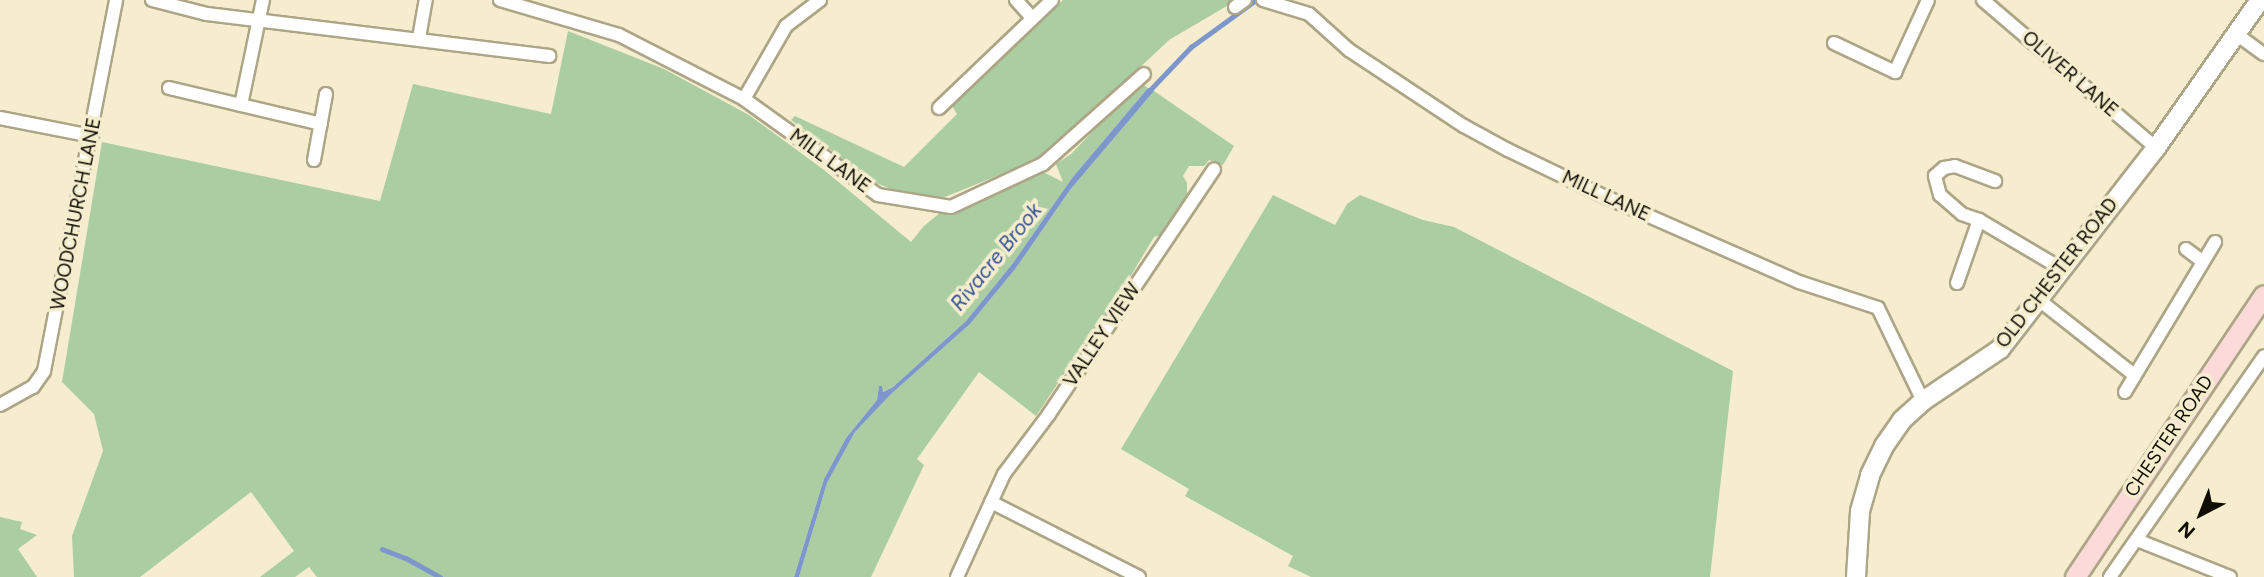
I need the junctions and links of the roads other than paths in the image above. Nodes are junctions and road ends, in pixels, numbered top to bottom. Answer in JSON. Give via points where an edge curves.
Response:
{"nodes":[{"id":1,"x":116,"y":0,"type":"edge"},
{"id":2,"x":152,"y":0,"type":"edge"},
{"id":3,"x":263,"y":0,"type":"edge"},
{"id":4,"x":426,"y":0,"type":"edge"},
{"id":5,"x":500,"y":0,"type":"edge"},
{"id":6,"x":820,"y":0,"type":"edge"},
{"id":7,"x":1016,"y":0,"type":"edge"},
{"id":8,"x":1052,"y":0,"type":"edge"},
{"id":9,"x":1263,"y":0,"type":"edge"},
{"id":10,"x":1928,"y":0,"type":"edge"},
{"id":11,"x":1983,"y":0,"type":"edge"},
{"id":12,"x":2260,"y":0,"type":"edge"},
{"id":13,"x":1999,"y":5,"type":"edge"},
{"id":14,"x":259,"y":19,"type":"junction"},
{"id":15,"x":1033,"y":19,"type":"junction"},
{"id":16,"x":2236,"y":34,"type":"junction"},
{"id":17,"x":419,"y":38,"type":"junction"},
{"id":18,"x":1834,"y":43,"type":"dead end"},
{"id":19,"x":2264,"y":54,"type":"edge"},
{"id":20,"x":549,"y":56,"type":"dead end"},
{"id":21,"x":1144,"y":74,"type":"dead end"},
{"id":22,"x":169,"y":88,"type":"dead end"},
{"id":23,"x":326,"y":94,"type":"dead end"},
{"id":24,"x":744,"y":99,"type":"junction"},
{"id":25,"x":242,"y":105,"type":"junction"},
{"id":26,"x":939,"y":108,"type":"dead end"},
{"id":27,"x":0,"y":118,"type":"edge"},
{"id":28,"x":321,"y":124,"type":"junction"},
{"id":29,"x":92,"y":136,"type":"junction"},
{"id":30,"x":2156,"y":148,"type":"junction"},
{"id":31,"x":314,"y":160,"type":"dead end"},
{"id":32,"x":1213,"y":169,"type":"dead end"},
{"id":33,"x":1995,"y":181,"type":"dead end"},
{"id":34,"x":1979,"y":220,"type":"junction"},
{"id":35,"x":2216,"y":242,"type":"dead end"},
{"id":36,"x":2186,"y":249,"type":"dead end"},
{"id":37,"x":2203,"y":262,"type":"junction"},
{"id":38,"x":2062,"y":270,"type":"junction"},
{"id":39,"x":1957,"y":283,"type":"dead end"},
{"id":40,"x":2264,"y":295,"type":"edge"},
{"id":41,"x":2039,"y":300,"type":"junction"},
{"id":42,"x":2264,"y":356,"type":"edge"},
{"id":43,"x":2133,"y":374,"type":"junction"},
{"id":44,"x":2125,"y":392,"type":"dead end"},
{"id":45,"x":1923,"y":401,"type":"junction"},
{"id":46,"x":0,"y":405,"type":"edge"},
{"id":47,"x":991,"y":502,"type":"junction"},
{"id":48,"x":2137,"y":540,"type":"junction"},
{"id":49,"x":957,"y":577,"type":"edge"},
{"id":50,"x":1139,"y":577,"type":"edge"},
{"id":51,"x":1856,"y":577,"type":"edge"},
{"id":52,"x":2075,"y":577,"type":"edge"},
{"id":53,"x":2110,"y":577,"type":"edge"},
{"id":54,"x":2230,"y":577,"type":"edge"}],
"edges":[{"from":1,"to":29,"type":"street","name":"WOODCHURCH LANE"},
{"from":2,"to":14,"type":"street","via":[[207,14]]},
{"from":3,"to":14,"type":"street"},
{"from":4,"to":17,"type":"street"},
{"from":5,"to":24,"type":"street","name":"MILL LANE","via":[[619,35]]},
{"from":6,"to":24,"type":"street","via":[[786,26]]},
{"from":7,"to":15,"type":"street"},
{"from":8,"to":15,"type":"street"},
{"from":9,"to":45,"type":"street","name":"MILL LANE","via":[[1309,14],[1349,50],[1508,150],[1799,282],[1878,308]]},
{"from":10,"to":18,"type":"street","via":[[1895,72]]},
{"from":11,"to":13,"type":"street","name":"OLIVER LANE"},
{"from":12,"to":16,"type":"main road","name":"OLD CHESTER ROAD"},
{"from":13,"to":30,"type":"street","name":"OLIVER LANE"},
{"from":14,"to":17,"type":"street"},
{"from":14,"to":25,"type":"street"},
{"from":15,"to":26,"type":"street"},
{"from":16,"to":19,"type":"street"},
{"from":16,"to":30,"type":"main road","name":"OLD CHESTER ROAD"},
{"from":17,"to":20,"type":"street"},
{"from":21,"to":24,"type":"street","name":"MILL LANE","via":[[1043,164],[951,207],[878,195]]},
{"from":22,"to":25,"type":"street"},
{"from":23,"to":28,"type":"street"},
{"from":25,"to":28,"type":"street"},
{"from":27,"to":29,"type":"street"},
{"from":28,"to":31,"type":"street"},
{"from":29,"to":46,"type":"street","name":"WOODCHURCH LANE","via":[[44,371],[33,387]]},
{"from":30,"to":38,"type":"main road","name":"OLD CHESTER ROAD"},
{"from":32,"to":47,"type":"street","name":"VALLEY VIEW","via":[[1004,474]]},
{"from":33,"to":34,"type":"street","via":[[1955,166],[1935,176],[1940,195],[1962,214]]},
{"from":34,"to":38,"type":"street"},
{"from":34,"to":39,"type":"street"},
{"from":35,"to":37,"type":"street"},
{"from":36,"to":37,"type":"street"},
{"from":37,"to":43,"type":"street","via":[[2169,324]]},
{"from":38,"to":41,"type":"main road","name":"OLD CHESTER ROAD"},
{"from":40,"to":52,"type":"main road","name":"CHESTER ROAD"},
{"from":41,"to":43,"type":"street"},
{"from":41,"to":45,"type":"main road","name":"OLD CHESTER ROAD","via":[[2000,349]]},
{"from":42,"to":48,"type":"street"},
{"from":43,"to":44,"type":"street"},
{"from":45,"to":51,"type":"main road","name":"OLD CHESTER ROAD","via":[[1902,420],[1870,475],[1860,511]]},
{"from":47,"to":49,"type":"street","name":"VALLEY VIEW"},
{"from":47,"to":50,"type":"street"},
{"from":48,"to":53,"type":"street"},
{"from":48,"to":54,"type":"street"}]}
